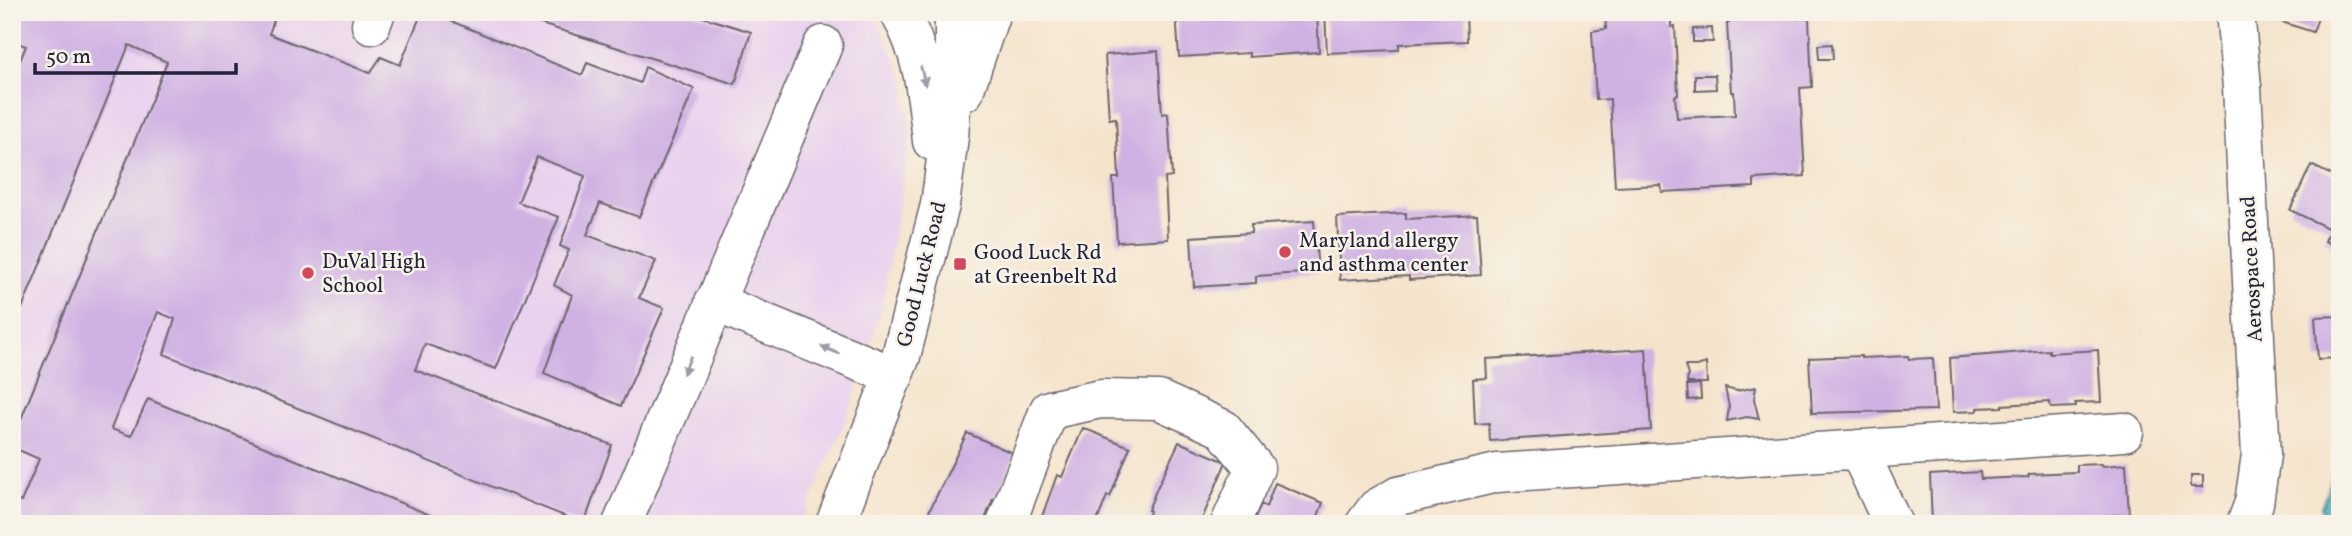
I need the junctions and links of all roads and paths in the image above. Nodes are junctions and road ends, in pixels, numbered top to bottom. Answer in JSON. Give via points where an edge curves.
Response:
{"nodes":[{"id":1,"x":899,"y":12,"type":"edge"},
{"id":2,"x":954,"y":12,"type":"edge"},
{"id":3,"x":990,"y":12,"type":"edge"},
{"id":4,"x":2235,"y":12,"type":"edge"},
{"id":5,"x":822,"y":45,"type":"dead end"},
{"id":6,"x":949,"y":137,"type":"junction"},
{"id":7,"x":940,"y":205,"type":"junction"},
{"id":8,"x":713,"y":302,"type":"junction"},
{"id":9,"x":894,"y":376,"type":"junction"},
{"id":10,"x":2124,"y":432,"type":"dead end"},
{"id":11,"x":1858,"y":450,"type":"junction"},
{"id":12,"x":622,"y":524,"type":"edge"},
{"id":13,"x":835,"y":524,"type":"edge"},
{"id":14,"x":1006,"y":524,"type":"edge"},
{"id":15,"x":1230,"y":524,"type":"edge"},
{"id":16,"x":1365,"y":524,"type":"edge"},
{"id":17,"x":1893,"y":524,"type":"edge"},
{"id":18,"x":2246,"y":524,"type":"edge"}],
"edges":[{"from":1,"to":7,"type":"main road","one_way":true,"via":[[925,83]]},
{"from":2,"to":6,"type":"main road","name":"Good Luck Road"},
{"from":3,"to":6,"type":"main road"},
{"from":4,"to":18,"type":"main road","name":"Aerospace Road","via":[[2261,455]]},
{"from":5,"to":8,"type":"main road"},
{"from":6,"to":7,"type":"main road","name":"Good Luck Road"},
{"from":7,"to":9,"type":"main road","name":"Good Luck Road"},
{"from":9,"to":8,"type":"main road","one_way":true},
{"from":8,"to":12,"type":"main road","one_way":true},
{"from":9,"to":13,"type":"main road","name":"Good Luck Road"},
{"from":10,"to":11,"type":"main road"},
{"from":11,"to":16,"type":"main road","via":[[1497,473],[1398,496],[1377,508]]},
{"from":11,"to":17,"type":"main road"},
{"from":14,"to":15,"type":"main road","via":[[1049,410],[1101,399],[1159,400],[1223,429],[1255,468]]}]}
